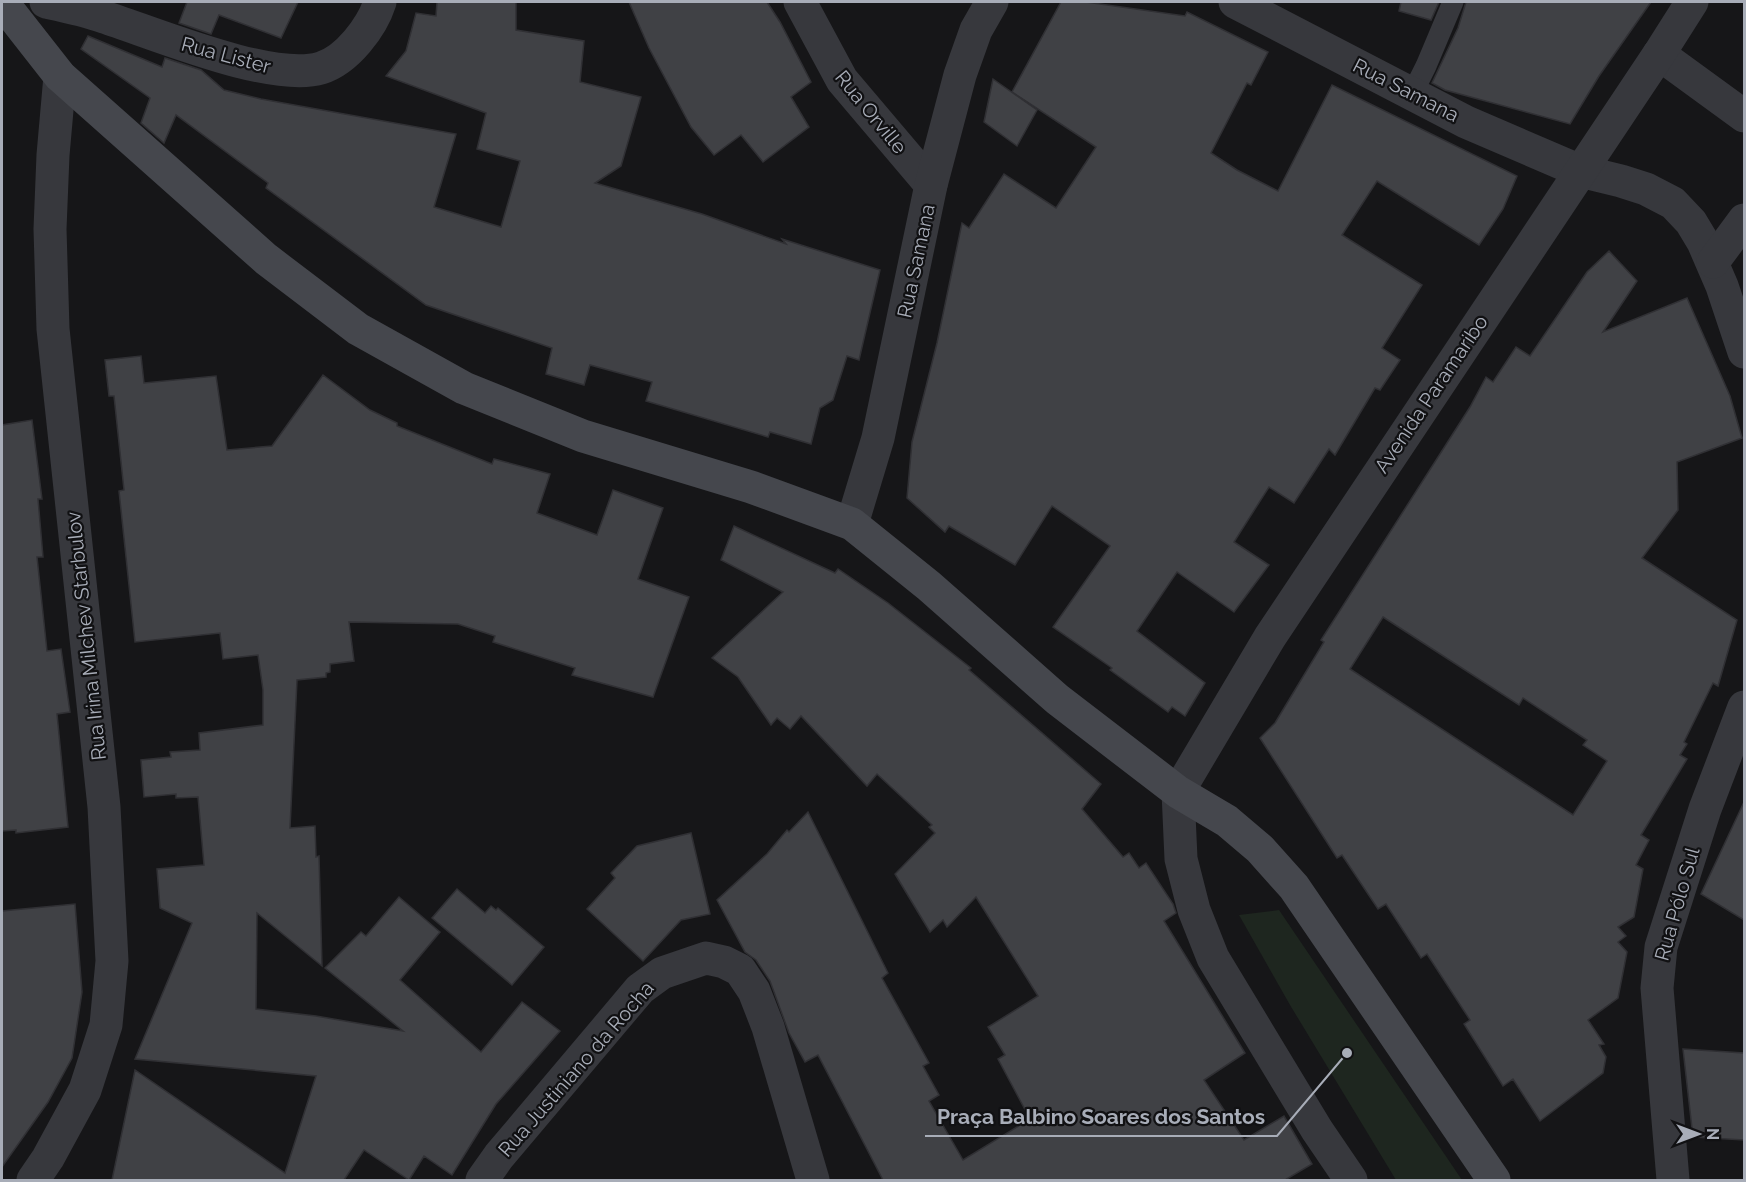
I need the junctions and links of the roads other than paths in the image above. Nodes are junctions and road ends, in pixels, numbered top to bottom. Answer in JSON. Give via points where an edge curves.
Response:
{"nodes":[{"id":1,"x":2,"y":2,"type":"edge"},
{"id":2,"x":46,"y":2,"type":"edge"},
{"id":3,"x":380,"y":2,"type":"edge"},
{"id":4,"x":800,"y":2,"type":"edge"},
{"id":5,"x":992,"y":2,"type":"edge"},
{"id":6,"x":1235,"y":2,"type":"edge"},
{"id":7,"x":1453,"y":2,"type":"edge"},
{"id":8,"x":1692,"y":2,"type":"edge"},
{"id":9,"x":1260,"y":10,"type":"edge"},
{"id":10,"x":1659,"y":54,"type":"junction"},
{"id":11,"x":60,"y":76,"type":"junction"},
{"id":12,"x":1412,"y":94,"type":"junction"},
{"id":13,"x":1744,"y":116,"type":"edge"},
{"id":14,"x":1580,"y":171,"type":"junction"},
{"id":15,"x":931,"y":185,"type":"junction"},
{"id":16,"x":1744,"y":220,"type":"edge"},
{"id":17,"x":1713,"y":262,"type":"junction"},
{"id":18,"x":1736,"y":305,"type":"edge"},
{"id":19,"x":1744,"y":352,"type":"edge"},
{"id":20,"x":852,"y":524,"type":"junction"},
{"id":21,"x":1744,"y":707,"type":"edge"},
{"id":22,"x":1178,"y":792,"type":"junction"},
{"id":23,"x":33,"y":1180,"type":"edge"},
{"id":24,"x":482,"y":1180,"type":"edge"},
{"id":25,"x":813,"y":1180,"type":"edge"},
{"id":26,"x":1351,"y":1180,"type":"edge"},
{"id":27,"x":1494,"y":1180,"type":"edge"},
{"id":28,"x":1673,"y":1180,"type":"edge"}],
"edges":[{"from":1,"to":11,"type":"main road"},
{"from":2,"to":3,"type":"street","name":"Rua Lister","via":[[230,59],[301,71],[335,62],[348,52]]},
{"from":4,"to":15,"type":"street","name":"Rua Orville","via":[[842,80]]},
{"from":5,"to":15,"type":"street","name":"Rua Samana","via":[[976,30],[960,75]]},
{"from":6,"to":9,"type":"street","name":"Rua Samana"},
{"from":7,"to":12,"type":"lane"},
{"from":8,"to":10,"type":"street","name":"Avenida Paramaribo"},
{"from":9,"to":12,"type":"street","name":"Rua Samana"},
{"from":10,"to":13,"type":"street"},
{"from":10,"to":14,"type":"street","name":"Avenida Paramaribo"},
{"from":11,"to":20,"type":"main road","via":[[266,259],[377,340],[464,388],[583,436],[751,487]]},
{"from":11,"to":23,"type":"street","name":"Rua Irina Milchev Starbulov","via":[[50,229],[53,329],[104,807],[112,961],[106,1025],[85,1090]]},
{"from":12,"to":14,"type":"street","name":"Rua Samana"},
{"from":14,"to":17,"type":"street","via":[[1646,189],[1673,203],[1691,222]]},
{"from":14,"to":22,"type":"street","name":"Avenida Paramaribo","via":[[1270,637]]},
{"from":15,"to":20,"type":"street","name":"Rua Samana","via":[[878,438]]},
{"from":16,"to":17,"type":"street"},
{"from":17,"to":18,"type":"street"},
{"from":18,"to":19,"type":"street"},
{"from":20,"to":22,"type":"main road","via":[[1057,699]]},
{"from":21,"to":28,"type":"street","name":"Rua Pólo Sul","via":[[1705,809],[1661,947],[1657,988]]},
{"from":22,"to":26,"type":"street","via":[[1181,859],[1194,910],[1213,958]]},
{"from":22,"to":27,"type":"main road","via":[[1227,821],[1260,849],[1294,887]]},
{"from":24,"to":25,"type":"street","name":"Rua Justiniano da Rocha","via":[[640,989],[662,973],[706,958],[740,970],[754,991]]}]}
